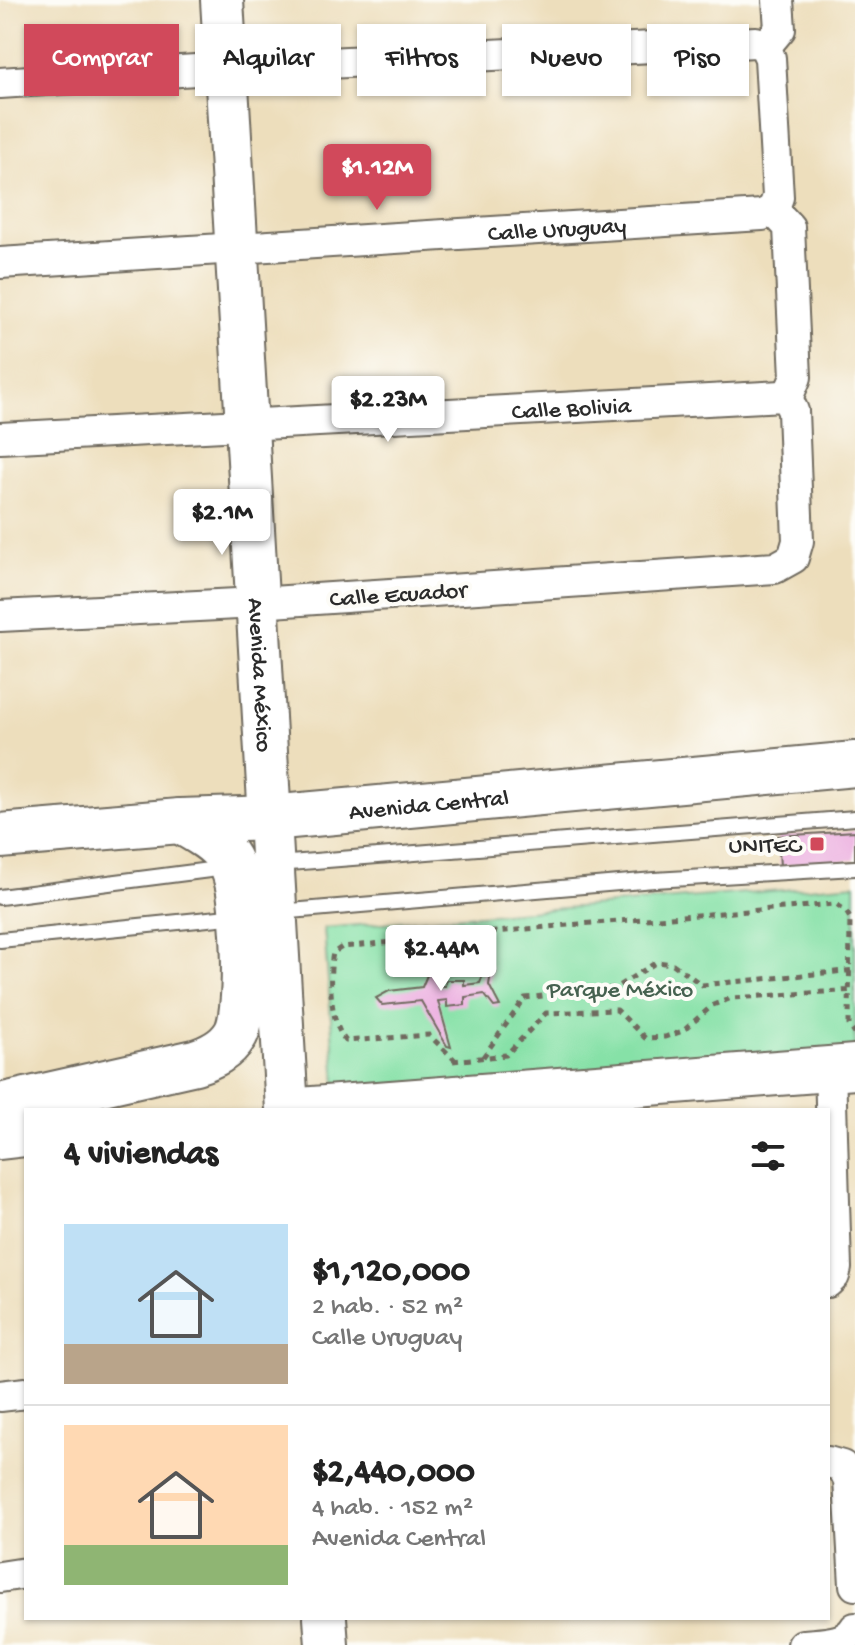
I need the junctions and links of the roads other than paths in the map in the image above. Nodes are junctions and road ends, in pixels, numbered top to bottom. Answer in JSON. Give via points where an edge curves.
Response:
{"nodes":[{"id":1,"x":222,"y":0,"type":"edge"},
{"id":2,"x":778,"y":0,"type":"edge"},
{"id":3,"x":223,"y":24,"type":"edge"},
{"id":4,"x":765,"y":47,"type":"junction"},
{"id":5,"x":341,"y":62,"type":"edge"},
{"id":6,"x":195,"y":70,"type":"edge"},
{"id":7,"x":0,"y":83,"type":"edge"},
{"id":8,"x":228,"y":96,"type":"edge"},
{"id":9,"x":773,"y":210,"type":"junction"},
{"id":10,"x":236,"y":248,"type":"junction"},
{"id":11,"x":0,"y":263,"type":"edge"},
{"id":12,"x":787,"y":398,"type":"junction"},
{"id":13,"x":248,"y":425,"type":"junction"},
{"id":14,"x":0,"y":438,"type":"edge"},
{"id":15,"x":257,"y":603,"type":"junction"},
{"id":16,"x":0,"y":616,"type":"edge"},
{"id":17,"x":855,"y":764,"type":"edge"},
{"id":18,"x":270,"y":818,"type":"junction"},
{"id":19,"x":855,"y":818,"type":"edge"},
{"id":20,"x":180,"y":821,"type":"junction"},
{"id":21,"x":0,"y":836,"type":"edge"},
{"id":22,"x":253,"y":865,"type":"junction"},
{"id":23,"x":855,"y":868,"type":"edge"},
{"id":24,"x":0,"y":897,"type":"edge"},
{"id":25,"x":258,"y":914,"type":"junction"},
{"id":26,"x":0,"y":940,"type":"edge"},
{"id":27,"x":847,"y":1056,"type":"edge"},
{"id":28,"x":33,"y":1092,"type":"edge"},
{"id":29,"x":287,"y":1108,"type":"edge"},
{"id":30,"x":320,"y":1108,"type":"edge"},
{"id":31,"x":24,"y":1134,"type":"edge"},
{"id":32,"x":0,"y":1137,"type":"edge"},
{"id":33,"x":830,"y":1280,"type":"edge"},
{"id":34,"x":24,"y":1393,"type":"edge"},
{"id":35,"x":0,"y":1396,"type":"edge"},
{"id":36,"x":830,"y":1463,"type":"edge"},
{"id":37,"x":24,"y":1573,"type":"edge"},
{"id":38,"x":0,"y":1577,"type":"edge"},
{"id":39,"x":855,"y":1585,"type":"edge"},
{"id":40,"x":325,"y":1620,"type":"edge"},
{"id":41,"x":854,"y":1631,"type":"edge"},
{"id":42,"x":327,"y":1645,"type":"edge"},
{"id":43,"x":803,"y":1645,"type":"edge"}],
"edges":[{"from":1,"to":3,"type":"street","name":"Avenida México"},
{"from":2,"to":4,"type":"street","via":[[780,29]]},
{"from":4,"to":5,"type":"street","via":[[756,42]]},
{"from":4,"to":9,"type":"street","via":[[770,58],[778,197]]},
{"from":6,"to":7,"type":"street"},
{"from":8,"to":10,"type":"street","name":"Avenida México"},
{"from":9,"to":10,"type":"street","name":"Calle Uruguay","via":[[762,215]]},
{"from":9,"to":12,"type":"street","via":[[789,227],[796,377]]},
{"from":10,"to":11,"type":"street","name":"Calle Uruguay"},
{"from":10,"to":13,"type":"street","name":"Avenida México"},
{"from":12,"to":13,"type":"street","name":"Calle Bolivia"},
{"from":12,"to":15,"type":"street","name":"Calle Ecuador","via":[[793,411],[798,541],[793,558],[775,568]]},
{"from":13,"to":14,"type":"street","name":"Calle Bolivia"},
{"from":13,"to":15,"type":"street","name":"Avenida México"},
{"from":15,"to":16,"type":"street","name":"Calle Ecuador"},
{"from":15,"to":18,"type":"street","name":"Avenida México"},
{"from":17,"to":18,"type":"highway","name":"Avenida Central"},
{"from":18,"to":20,"type":"highway","name":"Avenida Central"},
{"from":18,"to":22,"type":"street","name":"Avenida México"},
{"from":19,"to":22,"type":"lane"},
{"from":20,"to":21,"type":"highway","name":"Avenida Central"},
{"from":20,"to":22,"type":"highway","via":[[225,854]]},
{"from":22,"to":24,"type":"lane"},
{"from":22,"to":25,"type":"highway","via":[[237,881]]},
{"from":23,"to":25,"type":"lane"},
{"from":25,"to":26,"type":"lane"},
{"from":25,"to":28,"type":"highway","via":[[244,963],[242,1018],[223,1049],[195,1062]]},
{"from":25,"to":29,"type":"street"},
{"from":27,"to":30,"type":"highway"},
{"from":27,"to":33,"type":"street","via":[[836,1268]]},
{"from":31,"to":32,"type":"highway"},
{"from":34,"to":35,"type":"street"},
{"from":36,"to":39,"type":"street","via":[[842,1466],[849,1480]]},
{"from":37,"to":38,"type":"street"},
{"from":40,"to":42,"type":"street"},
{"from":41,"to":43,"type":"street","via":[[841,1640]]}]}
